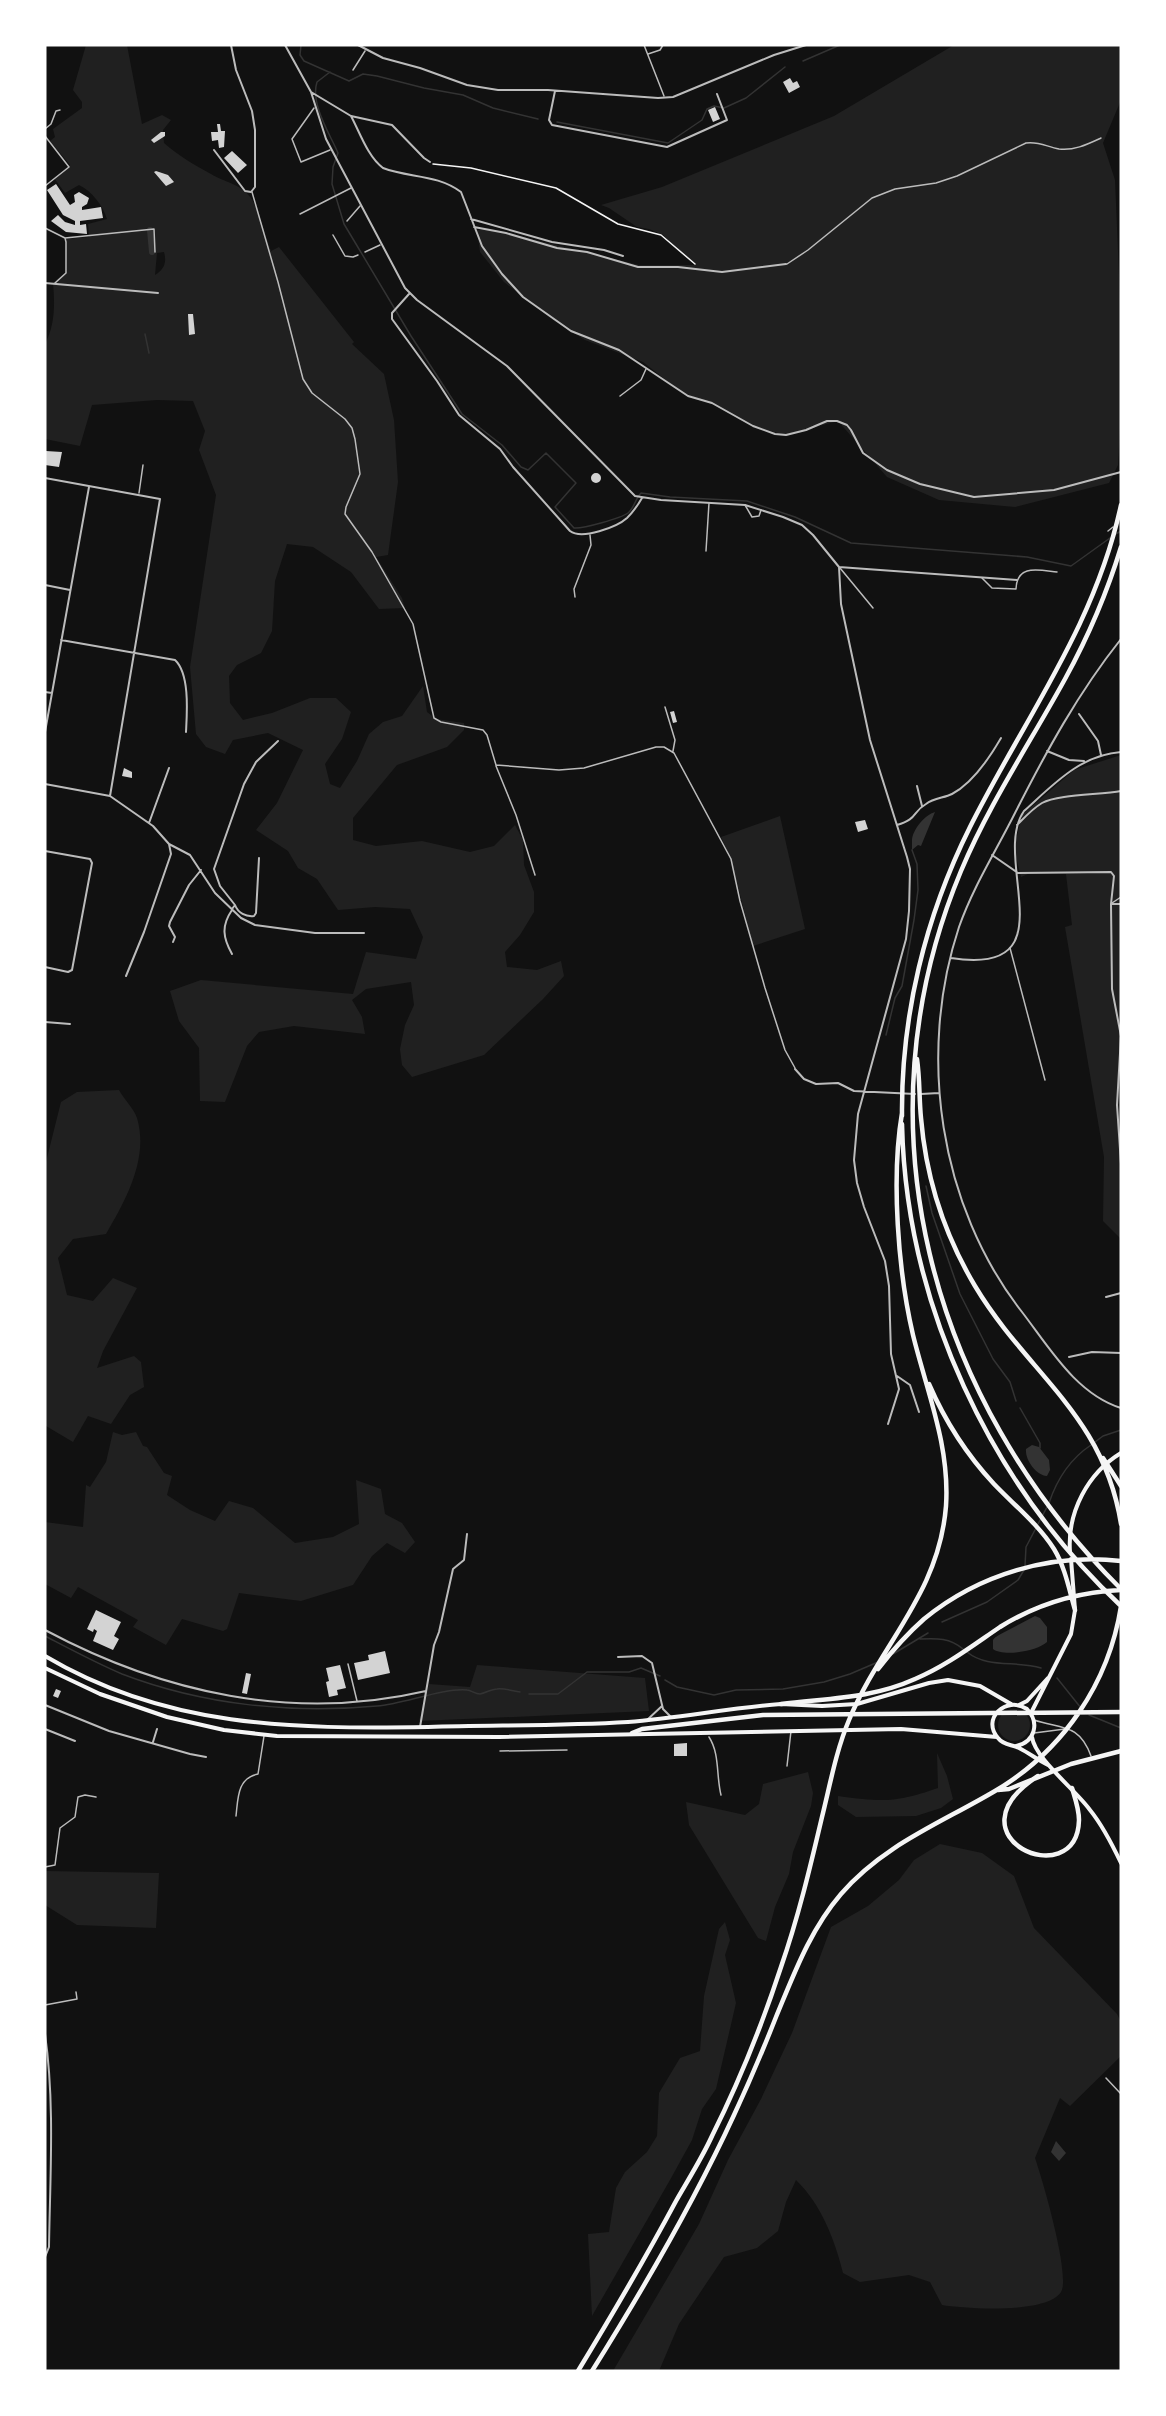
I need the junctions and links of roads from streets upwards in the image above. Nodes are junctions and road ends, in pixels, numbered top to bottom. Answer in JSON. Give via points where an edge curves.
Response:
{"nodes":[{"id":1,"x":231,"y":45,"type":"edge"},
{"id":2,"x":285,"y":45,"type":"edge"},
{"id":3,"x":358,"y":45,"type":"edge"},
{"id":4,"x":806,"y":45,"type":"edge"},
{"id":5,"x":555,"y":91,"type":"junction"},
{"id":6,"x":311,"y":92,"type":"junction"},
{"id":7,"x":717,"y":94,"type":"dead end"},
{"id":8,"x":351,"y":117,"type":"junction"},
{"id":9,"x":213,"y":150,"type":"dead end"},
{"id":10,"x":430,"y":162,"type":"road end"},
{"id":11,"x":471,"y":219,"type":"junction"},
{"id":12,"x":474,"y":227,"type":"junction"},
{"id":13,"x":623,"y":256,"type":"dead end"},
{"id":14,"x":786,"y":264,"type":"road end"},
{"id":15,"x":45,"y":283,"type":"edge"},
{"id":16,"x":158,"y":293,"type":"dead end"},
{"id":17,"x":409,"y":293,"type":"junction"},
{"id":18,"x":1121,"y":472,"type":"edge"},
{"id":19,"x":45,"y":478,"type":"edge"},
{"id":20,"x":89,"y":486,"type":"junction"},
{"id":21,"x":641,"y":498,"type":"junction"},
{"id":22,"x":1121,"y":504,"type":"edge"},
{"id":23,"x":1121,"y":547,"type":"edge"},
{"id":24,"x":839,"y":567,"type":"junction"},
{"id":25,"x":1017,"y":580,"type":"road end"},
{"id":26,"x":45,"y":585,"type":"edge"},
{"id":27,"x":70,"y":590,"type":"junction"},
{"id":28,"x":1121,"y":639,"type":"edge"},
{"id":29,"x":61,"y":640,"type":"junction"},
{"id":30,"x":135,"y":652,"type":"junction"},
{"id":31,"x":45,"y":692,"type":"edge"},
{"id":32,"x":52,"y":693,"type":"junction"},
{"id":33,"x":1079,"y":714,"type":"dead end"},
{"id":34,"x":45,"y":732,"type":"edge"},
{"id":35,"x":186,"y":732,"type":"dead end"},
{"id":36,"x":1001,"y":738,"type":"dead end"},
{"id":37,"x":278,"y":741,"type":"dead end"},
{"id":38,"x":1047,"y":751,"type":"junction"},
{"id":39,"x":1121,"y":752,"type":"edge"},
{"id":40,"x":1101,"y":755,"type":"junction"},
{"id":41,"x":1086,"y":762,"type":"junction"},
{"id":42,"x":169,"y":768,"type":"dead end"},
{"id":43,"x":45,"y":784,"type":"edge"},
{"id":44,"x":917,"y":786,"type":"dead end"},
{"id":45,"x":1121,"y":792,"type":"edge"},
{"id":46,"x":110,"y":796,"type":"junction"},
{"id":47,"x":922,"y":806,"type":"junction"},
{"id":48,"x":149,"y":823,"type":"junction"},
{"id":49,"x":897,"y":825,"type":"junction"},
{"id":50,"x":1016,"y":828,"type":"junction"},
{"id":51,"x":169,"y":844,"type":"junction"},
{"id":52,"x":177,"y":849,"type":"junction"},
{"id":53,"x":45,"y":851,"type":"edge"},
{"id":54,"x":171,"y":854,"type":"junction"},
{"id":55,"x":992,"y":855,"type":"junction"},
{"id":56,"x":258,"y":858,"type":"dead end"},
{"id":57,"x":201,"y":870,"type":"junction"},
{"id":58,"x":1018,"y":873,"type":"junction"},
{"id":59,"x":1112,"y":904,"type":"junction"},
{"id":60,"x":1121,"y":904,"type":"edge"},
{"id":61,"x":235,"y":905,"type":"junction"},
{"id":62,"x":234,"y":910,"type":"junction"},
{"id":63,"x":364,"y":933,"type":"dead end"},
{"id":64,"x":173,"y":942,"type":"dead end"},
{"id":65,"x":232,"y":954,"type":"dead end"},
{"id":66,"x":951,"y":958,"type":"junction"},
{"id":67,"x":45,"y":967,"type":"edge"},
{"id":68,"x":126,"y":976,"type":"dead end"},
{"id":69,"x":45,"y":1022,"type":"edge"},
{"id":70,"x":70,"y":1024,"type":"dead end"},
{"id":71,"x":916,"y":1047,"type":"junction"},
{"id":72,"x":795,"y":1069,"type":"road end"},
{"id":73,"x":864,"y":1092,"type":"junction"},
{"id":74,"x":939,"y":1094,"type":"junction"},
{"id":75,"x":902,"y":1113,"type":"junction"},
{"id":76,"x":1121,"y":1164,"type":"edge"},
{"id":77,"x":1121,"y":1293,"type":"edge"},
{"id":78,"x":1106,"y":1297,"type":"dead end"},
{"id":79,"x":1121,"y":1353,"type":"edge"},
{"id":80,"x":1069,"y":1358,"type":"dead end"},
{"id":81,"x":924,"y":1372,"type":"junction"},
{"id":82,"x":897,"y":1376,"type":"junction"},
{"id":83,"x":1121,"y":1408,"type":"edge"},
{"id":84,"x":919,"y":1412,"type":"dead end"},
{"id":85,"x":888,"y":1424,"type":"dead end"},
{"id":86,"x":1098,"y":1450,"type":"junction"},
{"id":87,"x":1121,"y":1453,"type":"edge"},
{"id":88,"x":1121,"y":1486,"type":"edge"},
{"id":89,"x":1121,"y":1524,"type":"edge"},
{"id":90,"x":467,"y":1534,"type":"dead end"},
{"id":91,"x":1121,"y":1561,"type":"edge"},
{"id":92,"x":1121,"y":1590,"type":"edge"},
{"id":93,"x":1121,"y":1606,"type":"edge"},
{"id":94,"x":1075,"y":1610,"type":"junction"},
{"id":95,"x":45,"y":1630,"type":"edge"},
{"id":96,"x":45,"y":1656,"type":"edge"},
{"id":97,"x":618,"y":1657,"type":"dead end"},
{"id":98,"x":45,"y":1668,"type":"edge"},
{"id":99,"x":872,"y":1675,"type":"junction"},
{"id":100,"x":1049,"y":1677,"type":"junction"},
{"id":101,"x":425,"y":1692,"type":"junction"},
{"id":102,"x":781,"y":1704,"type":"junction"},
{"id":103,"x":1011,"y":1704,"type":"junction"},
{"id":104,"x":45,"y":1705,"type":"edge"},
{"id":105,"x":1019,"y":1705,"type":"junction"},
{"id":106,"x":662,"y":1706,"type":"junction"},
{"id":107,"x":1121,"y":1712,"type":"edge"},
{"id":108,"x":1031,"y":1713,"type":"junction"},
{"id":109,"x":671,"y":1717,"type":"junction"},
{"id":110,"x":647,"y":1720,"type":"junction"},
{"id":111,"x":420,"y":1727,"type":"junction"},
{"id":112,"x":45,"y":1729,"type":"edge"},
{"id":113,"x":157,"y":1729,"type":"dead end"},
{"id":114,"x":632,"y":1733,"type":"junction"},
{"id":115,"x":1032,"y":1735,"type":"junction"},
{"id":116,"x":997,"y":1737,"type":"junction"},
{"id":117,"x":75,"y":1741,"type":"dead end"},
{"id":118,"x":153,"y":1742,"type":"junction"},
{"id":119,"x":1016,"y":1746,"type":"junction"},
{"id":120,"x":1121,"y":1752,"type":"edge"},
{"id":121,"x":206,"y":1756,"type":"dead end"},
{"id":122,"x":1048,"y":1765,"type":"junction"},
{"id":123,"x":1038,"y":1776,"type":"junction"},
{"id":124,"x":1072,"y":1788,"type":"junction"},
{"id":125,"x":995,"y":1791,"type":"junction"},
{"id":126,"x":1121,"y":1863,"type":"edge"},
{"id":127,"x":45,"y":2034,"type":"edge"},
{"id":128,"x":45,"y":2257,"type":"edge"},
{"id":129,"x":578,"y":2371,"type":"edge"},
{"id":130,"x":592,"y":2371,"type":"edge"}],
"edges":[{"from":1,"to":9,"type":"street","via":[[255,130],[255,187],[251,192],[245,191]]},
{"from":2,"to":6,"type":"street"},
{"from":3,"to":5,"type":"street","via":[[467,85]]},
{"from":4,"to":5,"type":"street","via":[[673,97]]},
{"from":5,"to":7,"type":"street","via":[[549,120],[552,125],[667,147],[727,120]]},
{"from":6,"to":8,"type":"street"},
{"from":6,"to":17,"type":"street","via":[[334,155]]},
{"from":8,"to":10,"type":"street","via":[[392,125]]},
{"from":8,"to":11,"type":"street","via":[[378,164],[455,188],[461,192]]},
{"from":11,"to":12,"type":"street"},
{"from":11,"to":13,"type":"street","via":[[552,242]]},
{"from":12,"to":14,"type":"street","via":[[638,267],[722,272]]},
{"from":12,"to":18,"type":"street","via":[[482,246],[523,297],[571,331],[619,350],[688,396],[712,403],[753,426],[786,435],[837,421],[847,425],[863,453],[887,470],[920,484],[974,497],[1054,490]]},
{"from":15,"to":16,"type":"street"},
{"from":17,"to":21,"type":"street","via":[[507,366]]},
{"from":17,"to":21,"type":"street","via":[[392,313],[392,320],[459,415],[500,448],[570,531],[590,534],[622,522]]},
{"from":19,"to":20,"type":"street"},
{"from":20,"to":27,"type":"street"},
{"from":20,"to":30,"type":"street","via":[[160,499]]},
{"from":21,"to":24,"type":"street","via":[[761,510],[802,525]]},
{"from":22,"to":75,"type":"highway","via":[[1095,592],[1067,653],[978,811],[943,889],[927,934],[911,1001]]},
{"from":23,"to":71,"type":"highway","via":[[1081,650],[993,806],[961,872],[932,960]]},
{"from":24,"to":25,"type":"street"},
{"from":24,"to":49,"type":"street","via":[[841,604],[870,740]]},
{"from":26,"to":27,"type":"street"},
{"from":27,"to":29,"type":"street"},
{"from":28,"to":38,"type":"street","via":[[1096,670]]},
{"from":29,"to":30,"type":"street"},
{"from":29,"to":32,"type":"street"},
{"from":30,"to":35,"type":"street","via":[[179,664],[188,703]]},
{"from":30,"to":46,"type":"street"},
{"from":31,"to":32,"type":"street"},
{"from":32,"to":34,"type":"street"},
{"from":33,"to":40,"type":"street","via":[[1098,741]]},
{"from":36,"to":47,"type":"street","via":[[959,790]]},
{"from":37,"to":61,"type":"street","via":[[256,762],[244,784],[214,869],[220,886]]},
{"from":38,"to":41,"type":"street"},
{"from":38,"to":55,"type":"street"},
{"from":39,"to":40,"type":"street"},
{"from":40,"to":41,"type":"street"},
{"from":41,"to":50,"type":"street","via":[[1074,767],[1024,811]]},
{"from":42,"to":48,"type":"street"},
{"from":43,"to":46,"type":"street"},
{"from":44,"to":47,"type":"street"},
{"from":45,"to":50,"type":"street","via":[[1043,802]]},
{"from":46,"to":48,"type":"street"},
{"from":47,"to":49,"type":"street","via":[[915,816]]},
{"from":48,"to":51,"type":"street"},
{"from":49,"to":73,"type":"street","via":[[909,869],[906,939]]},
{"from":50,"to":58,"type":"street"},
{"from":51,"to":52,"type":"street"},
{"from":51,"to":54,"type":"street"},
{"from":52,"to":54,"type":"street"},
{"from":52,"to":57,"type":"street","via":[[190,855]]},
{"from":53,"to":67,"type":"street","via":[[90,859],[92,863],[72,970]]},
{"from":54,"to":68,"type":"street"},
{"from":55,"to":58,"type":"street"},
{"from":55,"to":66,"type":"street","via":[[960,927]]},
{"from":56,"to":62,"type":"street","via":[[256,913],[250,916]]},
{"from":57,"to":62,"type":"street","via":[[215,893]]},
{"from":57,"to":64,"type":"street","via":[[170,922]]},
{"from":58,"to":59,"type":"street","via":[[1111,872]]},
{"from":58,"to":66,"type":"street","via":[[1021,923],[1010,947],[989,959]]},
{"from":59,"to":60,"type":"street"},
{"from":59,"to":76,"type":"street","via":[[1112,989],[1120,1036],[1117,1105]]},
{"from":61,"to":62,"type":"street"},
{"from":61,"to":62,"type":"street"},
{"from":62,"to":63,"type":"street","via":[[255,925],[285,931]]},
{"from":62,"to":65,"type":"street","via":[[226,919],[224,935]]},
{"from":66,"to":74,"type":"street","via":[[942,1006]]},
{"from":69,"to":70,"type":"street"},
{"from":71,"to":86,"type":"highway","via":[[925,1154],[937,1203],[956,1252],[993,1313],[1062,1396]]},
{"from":71,"to":92,"type":"highway","via":[[912,1121],[921,1216],[949,1322],[982,1398],[1014,1455],[1076,1540]]},
{"from":72,"to":73,"type":"street","via":[[812,1083],[838,1083]]},
{"from":73,"to":74,"type":"street"},
{"from":73,"to":82,"type":"street","via":[[854,1160],[864,1207],[885,1261],[891,1354]]},
{"from":74,"to":83,"type":"street","via":[[956,1181],[993,1268],[1015,1304],[1076,1380],[1098,1398]]},
{"from":75,"to":81,"type":"highway","via":[[897,1142],[902,1263],[909,1316]]},
{"from":75,"to":93,"type":"highway","via":[[908,1202],[923,1276],[944,1341],[1008,1466],[1079,1564]]},
{"from":77,"to":78,"type":"street"},
{"from":79,"to":80,"type":"street","via":[[1092,1352]]},
{"from":81,"to":94,"type":"highway","via":[[940,1408],[969,1454],[1043,1533],[1062,1564]]},
{"from":81,"to":99,"type":"highway","via":[[940,1430],[946,1477],[944,1522],[933,1568]]},
{"from":82,"to":84,"type":"street","via":[[910,1385]]},
{"from":82,"to":85,"type":"street","via":[[897,1401]]},
{"from":86,"to":88,"type":"highway"},
{"from":86,"to":89,"type":"highway"},
{"from":87,"to":94,"type":"main road","via":[[1090,1482],[1070,1531]]},
{"from":90,"to":101,"type":"street","via":[[464,1560],[453,1569]]},
{"from":91,"to":99,"type":"highway","via":[[1051,1562],[982,1583],[925,1619]]},
{"from":92,"to":102,"type":"highway","via":[[1076,1596],[1034,1610],[956,1658],[916,1679],[878,1692]]},
{"from":93,"to":125,"type":"highway","via":[[1114,1640],[1084,1705],[1064,1733],[1032,1765]]},
{"from":94,"to":100,"type":"main road","via":[[1071,1634]]},
{"from":95,"to":101,"type":"street","via":[[124,1668],[225,1696],[284,1702],[357,1702]]},
{"from":96,"to":111,"type":"main road","via":[[92,1680],[152,1703],[226,1720],[300,1727]]},
{"from":97,"to":106,"type":"street","via":[[642,1656],[652,1663]]},
{"from":98,"to":114,"type":"main road","via":[[100,1694],[167,1717],[264,1735],[334,1738]]},
{"from":99,"to":129,"type":"highway","via":[[843,1735],[803,1894],[758,2030],[700,2159]]},
{"from":100,"to":105,"type":"main road"},
{"from":100,"to":108,"type":"main road"},
{"from":101,"to":111,"type":"street"},
{"from":102,"to":103,"type":"main road","via":[[857,1704],[948,1680],[980,1686]]},
{"from":102,"to":109,"type":"main road"},
{"from":103,"to":105,"type":"main road"},
{"from":103,"to":116,"type":"main road","via":[[994,1718]]},
{"from":104,"to":118,"type":"street","via":[[109,1731]]},
{"from":105,"to":108,"type":"main road"},
{"from":106,"to":109,"type":"street"},
{"from":106,"to":110,"type":"street"},
{"from":107,"to":114,"type":"highway","via":[[745,1717]]},
{"from":108,"to":115,"type":"main road"},
{"from":109,"to":110,"type":"main road"},
{"from":110,"to":111,"type":"main road"},
{"from":112,"to":117,"type":"street"},
{"from":113,"to":118,"type":"street"},
{"from":114,"to":116,"type":"main road","via":[[914,1729]]},
{"from":115,"to":119,"type":"main road"},
{"from":115,"to":122,"type":"main road","via":[[1034,1748]]},
{"from":116,"to":119,"type":"main road","via":[[1006,1745]]},
{"from":118,"to":121,"type":"street"},
{"from":119,"to":122,"type":"main road"},
{"from":120,"to":123,"type":"highway","via":[[1078,1761]]},
{"from":122,"to":124,"type":"main road"},
{"from":123,"to":124,"type":"highway","via":[[1016,1792],[1005,1816],[1013,1842],[1033,1855],[1052,1855],[1073,1840],[1079,1816]]},
{"from":123,"to":125,"type":"highway"},
{"from":124,"to":126,"type":"main road","via":[[1099,1822]]},
{"from":125,"to":130,"type":"highway","via":[[892,1848],[863,1871],[829,1910],[802,1954],[721,2144],[656,2268]]},
{"from":127,"to":128,"type":"street","via":[[50,2162],[49,2247]]}]}
